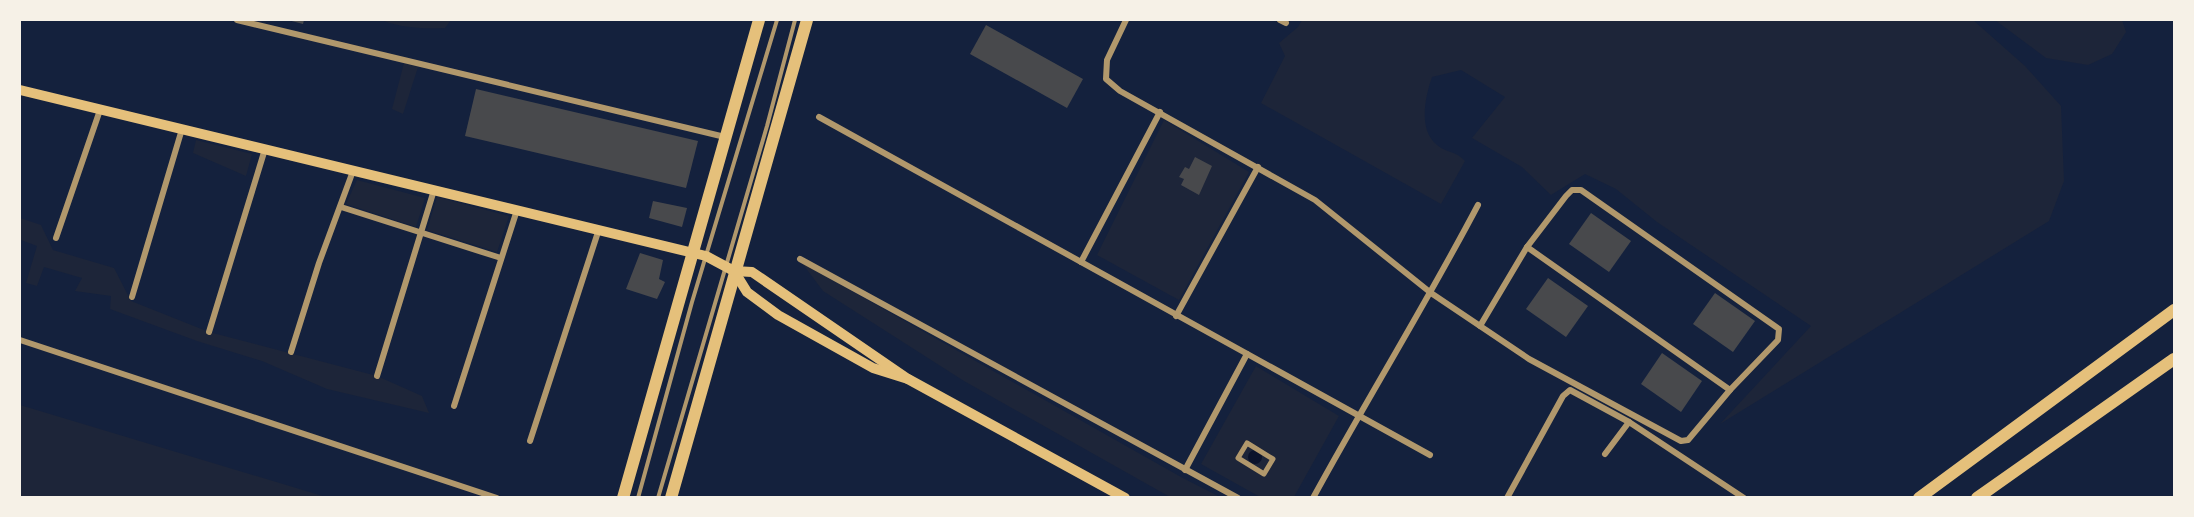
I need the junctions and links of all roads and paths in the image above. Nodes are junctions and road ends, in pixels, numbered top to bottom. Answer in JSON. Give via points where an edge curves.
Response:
{"nodes":[{"id":1,"x":237,"y":20,"type":"edge"},
{"id":2,"x":759,"y":20,"type":"edge"},
{"id":3,"x":777,"y":20,"type":"edge"},
{"id":4,"x":795,"y":20,"type":"edge"},
{"id":5,"x":807,"y":20,"type":"edge"},
{"id":6,"x":1126,"y":20,"type":"edge"},
{"id":7,"x":20,"y":90,"type":"edge"},
{"id":8,"x":100,"y":110,"type":"junction"},
{"id":9,"x":1160,"y":112,"type":"junction"},
{"id":10,"x":819,"y":117,"type":"dead end"},
{"id":11,"x":182,"y":129,"type":"junction"},
{"id":12,"x":726,"y":137,"type":"junction"},
{"id":13,"x":265,"y":149,"type":"junction"},
{"id":14,"x":1258,"y":167,"type":"junction"},
{"id":15,"x":353,"y":171,"type":"junction"},
{"id":16,"x":434,"y":190,"type":"junction"},
{"id":17,"x":1478,"y":205,"type":"dead end"},
{"id":18,"x":341,"y":207,"type":"junction"},
{"id":19,"x":517,"y":210,"type":"junction"},
{"id":20,"x":599,"y":229,"type":"junction"},
{"id":21,"x":421,"y":230,"type":"junction"},
{"id":22,"x":56,"y":238,"type":"dead end"},
{"id":23,"x":1527,"y":247,"type":"junction"},
{"id":24,"x":692,"y":252,"type":"junction"},
{"id":25,"x":706,"y":256,"type":"junction"},
{"id":26,"x":501,"y":258,"type":"junction"},
{"id":27,"x":800,"y":259,"type":"dead end"},
{"id":28,"x":1081,"y":262,"type":"junction"},
{"id":29,"x":729,"y":268,"type":"junction"},
{"id":30,"x":1431,"y":293,"type":"junction"},
{"id":31,"x":132,"y":297,"type":"dead end"},
{"id":32,"x":2175,"y":310,"type":"edge"},
{"id":33,"x":1176,"y":316,"type":"junction"},
{"id":34,"x":1480,"y":326,"type":"junction"},
{"id":35,"x":209,"y":332,"type":"dead end"},
{"id":36,"x":20,"y":340,"type":"edge"},
{"id":37,"x":291,"y":352,"type":"dead end"},
{"id":38,"x":1247,"y":354,"type":"junction"},
{"id":39,"x":2175,"y":359,"type":"edge"},
{"id":40,"x":377,"y":376,"type":"dead end"},
{"id":41,"x":908,"y":379,"type":"junction"},
{"id":42,"x":1730,"y":390,"type":"junction"},
{"id":43,"x":454,"y":406,"type":"dead end"},
{"id":44,"x":1358,"y":415,"type":"junction"},
{"id":45,"x":1629,"y":422,"type":"junction"},
{"id":46,"x":530,"y":441,"type":"dead end"},
{"id":47,"x":1247,"y":443,"type":"joint"},
{"id":48,"x":1605,"y":454,"type":"dead end"},
{"id":49,"x":1430,"y":455,"type":"dead end"},
{"id":50,"x":1185,"y":470,"type":"junction"},
{"id":51,"x":497,"y":498,"type":"edge"},
{"id":52,"x":623,"y":498,"type":"edge"},
{"id":53,"x":638,"y":498,"type":"edge"},
{"id":54,"x":658,"y":498,"type":"edge"},
{"id":55,"x":671,"y":498,"type":"edge"},
{"id":56,"x":1125,"y":498,"type":"edge"},
{"id":57,"x":1238,"y":498,"type":"edge"},
{"id":58,"x":1313,"y":498,"type":"edge"},
{"id":59,"x":1507,"y":498,"type":"edge"},
{"id":60,"x":1744,"y":498,"type":"edge"},
{"id":61,"x":1919,"y":498,"type":"edge"},
{"id":62,"x":1977,"y":498,"type":"edge"}],
"edges":[{"from":1,"to":12,"type":"street"},
{"from":2,"to":12,"type":"main road"},
{"from":3,"to":25,"type":"lane"},
{"from":4,"to":29,"type":"lane"},
{"from":5,"to":29,"type":"main road"},
{"from":6,"to":9,"type":"street","via":[[1107,60],[1106,79]]},
{"from":7,"to":8,"type":"main road"},
{"from":8,"to":11,"type":"main road"},
{"from":8,"to":22,"type":"street"},
{"from":9,"to":14,"type":"street"},
{"from":9,"to":28,"type":"street"},
{"from":10,"to":28,"type":"street"},
{"from":11,"to":13,"type":"main road"},
{"from":11,"to":31,"type":"street"},
{"from":12,"to":24,"type":"main road"},
{"from":13,"to":15,"type":"main road"},
{"from":13,"to":35,"type":"street"},
{"from":14,"to":30,"type":"street","via":[[1315,200]]},
{"from":14,"to":33,"type":"street"},
{"from":15,"to":16,"type":"main road"},
{"from":15,"to":18,"type":"street"},
{"from":16,"to":19,"type":"main road"},
{"from":16,"to":21,"type":"street"},
{"from":17,"to":30,"type":"street"},
{"from":18,"to":21,"type":"street"},
{"from":18,"to":37,"type":"street"},
{"from":19,"to":20,"type":"main road"},
{"from":19,"to":26,"type":"street"},
{"from":20,"to":24,"type":"main road"},
{"from":20,"to":46,"type":"street"},
{"from":21,"to":26,"type":"street"},
{"from":21,"to":40,"type":"street"},
{"from":23,"to":34,"type":"street"},
{"from":23,"to":42,"type":"street"},
{"from":23,"to":42,"type":"street","via":[[1572,190],[1587,191],[1779,329],[1778,340]]},
{"from":24,"to":25,"type":"main road"},
{"from":24,"to":52,"type":"main road"},
{"from":25,"to":29,"type":"main road"},
{"from":25,"to":53,"type":"lane"},
{"from":26,"to":43,"type":"street"},
{"from":27,"to":50,"type":"street"},
{"from":28,"to":33,"type":"street"},
{"from":29,"to":41,"type":"main road","via":[[752,272]]},
{"from":29,"to":41,"type":"main road","via":[[747,292],[778,315],[873,368]]},
{"from":29,"to":54,"type":"lane"},
{"from":29,"to":55,"type":"main road"},
{"from":30,"to":34,"type":"street"},
{"from":30,"to":44,"type":"street"},
{"from":32,"to":61,"type":"main road"},
{"from":33,"to":38,"type":"street"},
{"from":34,"to":42,"type":"street","via":[[1529,359],[1681,441],[1688,440]]},
{"from":36,"to":51,"type":"street"},
{"from":38,"to":44,"type":"street"},
{"from":38,"to":50,"type":"street"},
{"from":39,"to":62,"type":"main road"},
{"from":41,"to":56,"type":"main road"},
{"from":44,"to":49,"type":"street"},
{"from":44,"to":58,"type":"street"},
{"from":45,"to":48,"type":"street"},
{"from":45,"to":59,"type":"street","via":[[1570,390],[1563,396]]},
{"from":45,"to":60,"type":"street"},
{"from":47,"to":47,"type":"street","via":[[1239,458],[1264,474],[1273,459]]},
{"from":50,"to":57,"type":"street"}]}
